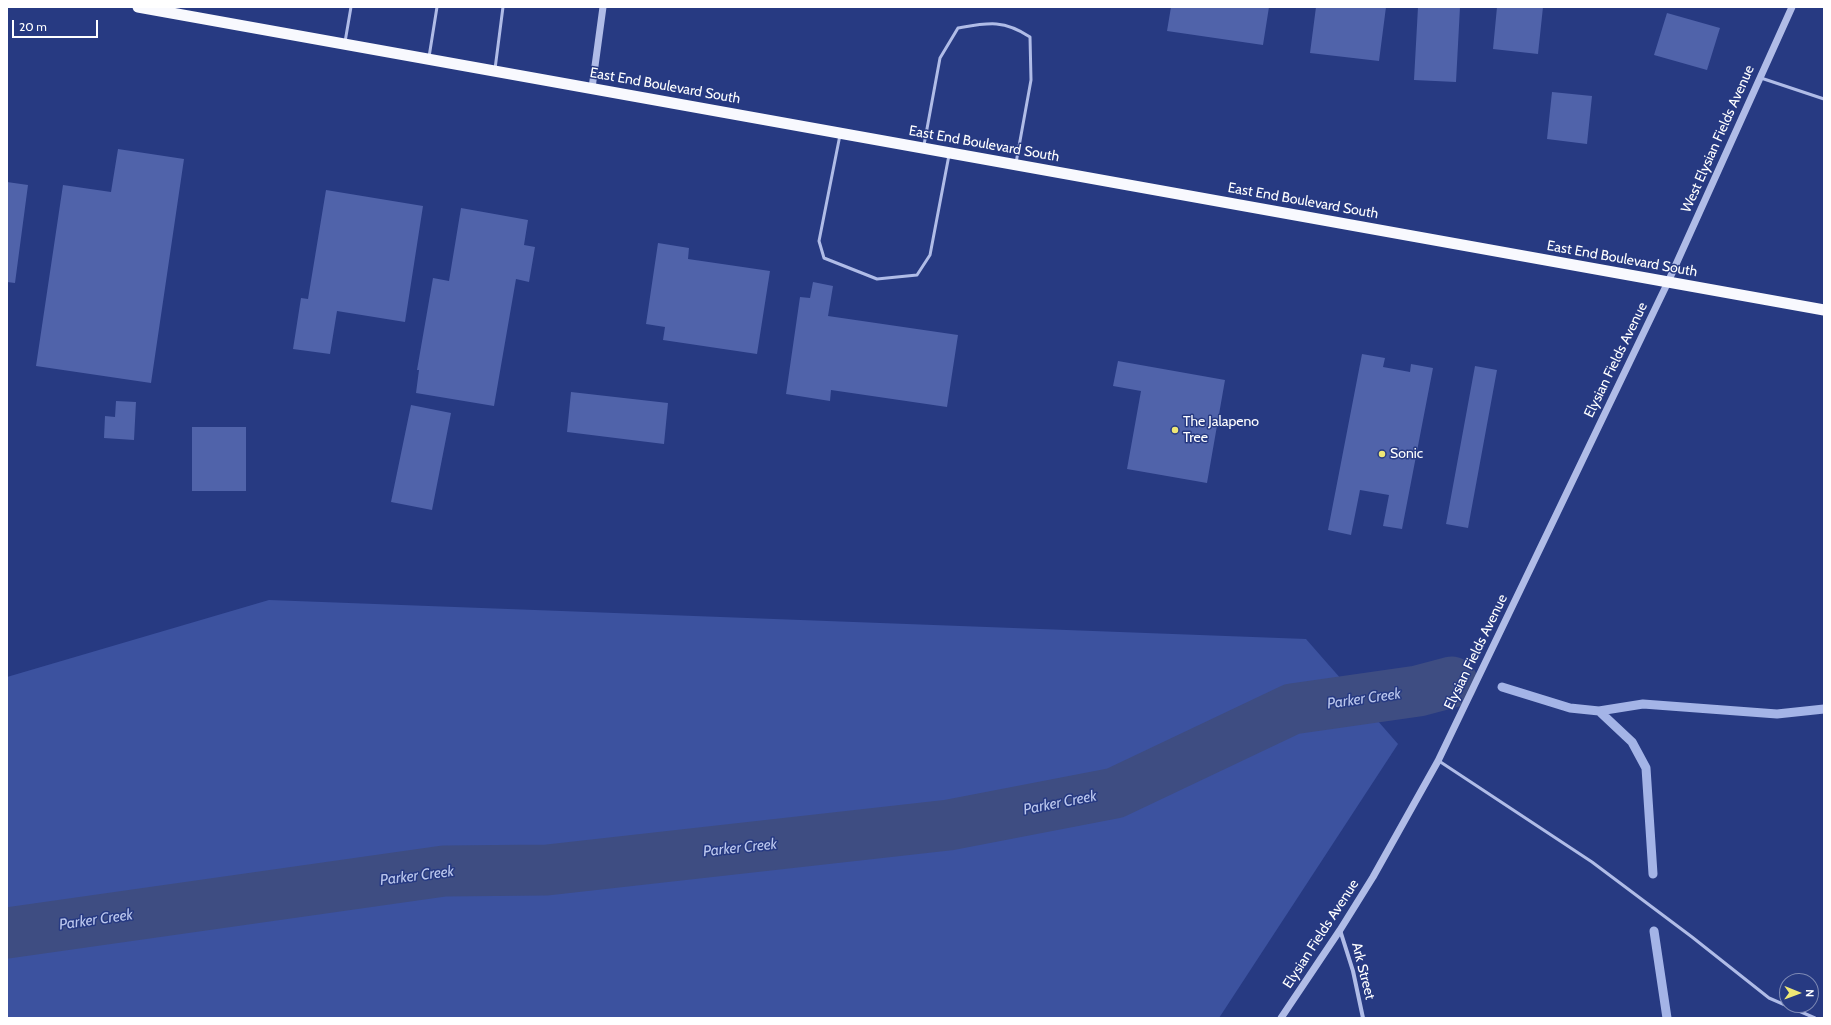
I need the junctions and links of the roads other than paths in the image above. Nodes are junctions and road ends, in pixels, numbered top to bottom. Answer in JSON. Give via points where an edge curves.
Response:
{"nodes":[{"id":1,"x":138,"y":7,"type":"edge"},
{"id":2,"x":351,"y":7,"type":"edge"},
{"id":3,"x":437,"y":7,"type":"edge"},
{"id":4,"x":503,"y":7,"type":"edge"},
{"id":5,"x":603,"y":7,"type":"edge"},
{"id":6,"x":1792,"y":7,"type":"edge"},
{"id":7,"x":182,"y":11,"type":"edge"},
{"id":8,"x":344,"y":44,"type":"junction"},
{"id":9,"x":428,"y":59,"type":"junction"},
{"id":10,"x":495,"y":70,"type":"junction"},
{"id":11,"x":1760,"y":78,"type":"junction"},
{"id":12,"x":592,"y":88,"type":"junction"},
{"id":13,"x":1824,"y":99,"type":"edge"},
{"id":14,"x":840,"y":133,"type":"junction"},
{"id":15,"x":924,"y":148,"type":"junction"},
{"id":16,"x":949,"y":153,"type":"junction"},
{"id":17,"x":1016,"y":165,"type":"junction"},
{"id":18,"x":1668,"y":282,"type":"junction"},
{"id":19,"x":1824,"y":310,"type":"edge"},
{"id":20,"x":1438,"y":761,"type":"junction"},
{"id":21,"x":1340,"y":930,"type":"junction"},
{"id":22,"x":1281,"y":1018,"type":"edge"},
{"id":23,"x":1363,"y":1018,"type":"edge"},
{"id":24,"x":1815,"y":1018,"type":"edge"}],
"edges":[{"from":1,"to":7,"type":"highway","name":"East End Boulevard South"},
{"from":2,"to":8,"type":"lane"},
{"from":3,"to":9,"type":"lane"},
{"from":4,"to":10,"type":"lane"},
{"from":5,"to":12,"type":"street"},
{"from":6,"to":11,"type":"street","name":"West Elysian Fields Avenue"},
{"from":7,"to":8,"type":"highway","name":"East End Boulevard South"},
{"from":8,"to":9,"type":"highway","name":"East End Boulevard South"},
{"from":9,"to":10,"type":"highway","name":"East End Boulevard South"},
{"from":10,"to":12,"type":"highway","name":"East End Boulevard South"},
{"from":11,"to":13,"type":"lane"},
{"from":11,"to":18,"type":"street","name":"West Elysian Fields Avenue"},
{"from":12,"to":14,"type":"highway","name":"East End Boulevard South"},
{"from":14,"to":15,"type":"highway","name":"East End Boulevard South"},
{"from":14,"to":16,"type":"lane","via":[[819,241],[824,258],[877,279],[917,275],[930,255]]},
{"from":15,"to":16,"type":"highway","name":"East End Boulevard South"},
{"from":15,"to":17,"type":"lane","via":[[940,58],[958,28],[992,23],[1017,28],[1030,37],[1031,80]]},
{"from":16,"to":17,"type":"highway","name":"East End Boulevard South"},
{"from":17,"to":18,"type":"highway","name":"East End Boulevard South"},
{"from":18,"to":19,"type":"highway","name":"East End Boulevard South"},
{"from":18,"to":20,"type":"street","name":"Elysian Fields Avenue"},
{"from":20,"to":21,"type":"street","name":"Elysian Fields Avenue"},
{"from":20,"to":24,"type":"lane","via":[[1592,862],[1769,998]]},
{"from":21,"to":22,"type":"street","name":"Elysian Fields Avenue"},
{"from":21,"to":23,"type":"street","name":"Ark Street","via":[[1353,971]]}]}
